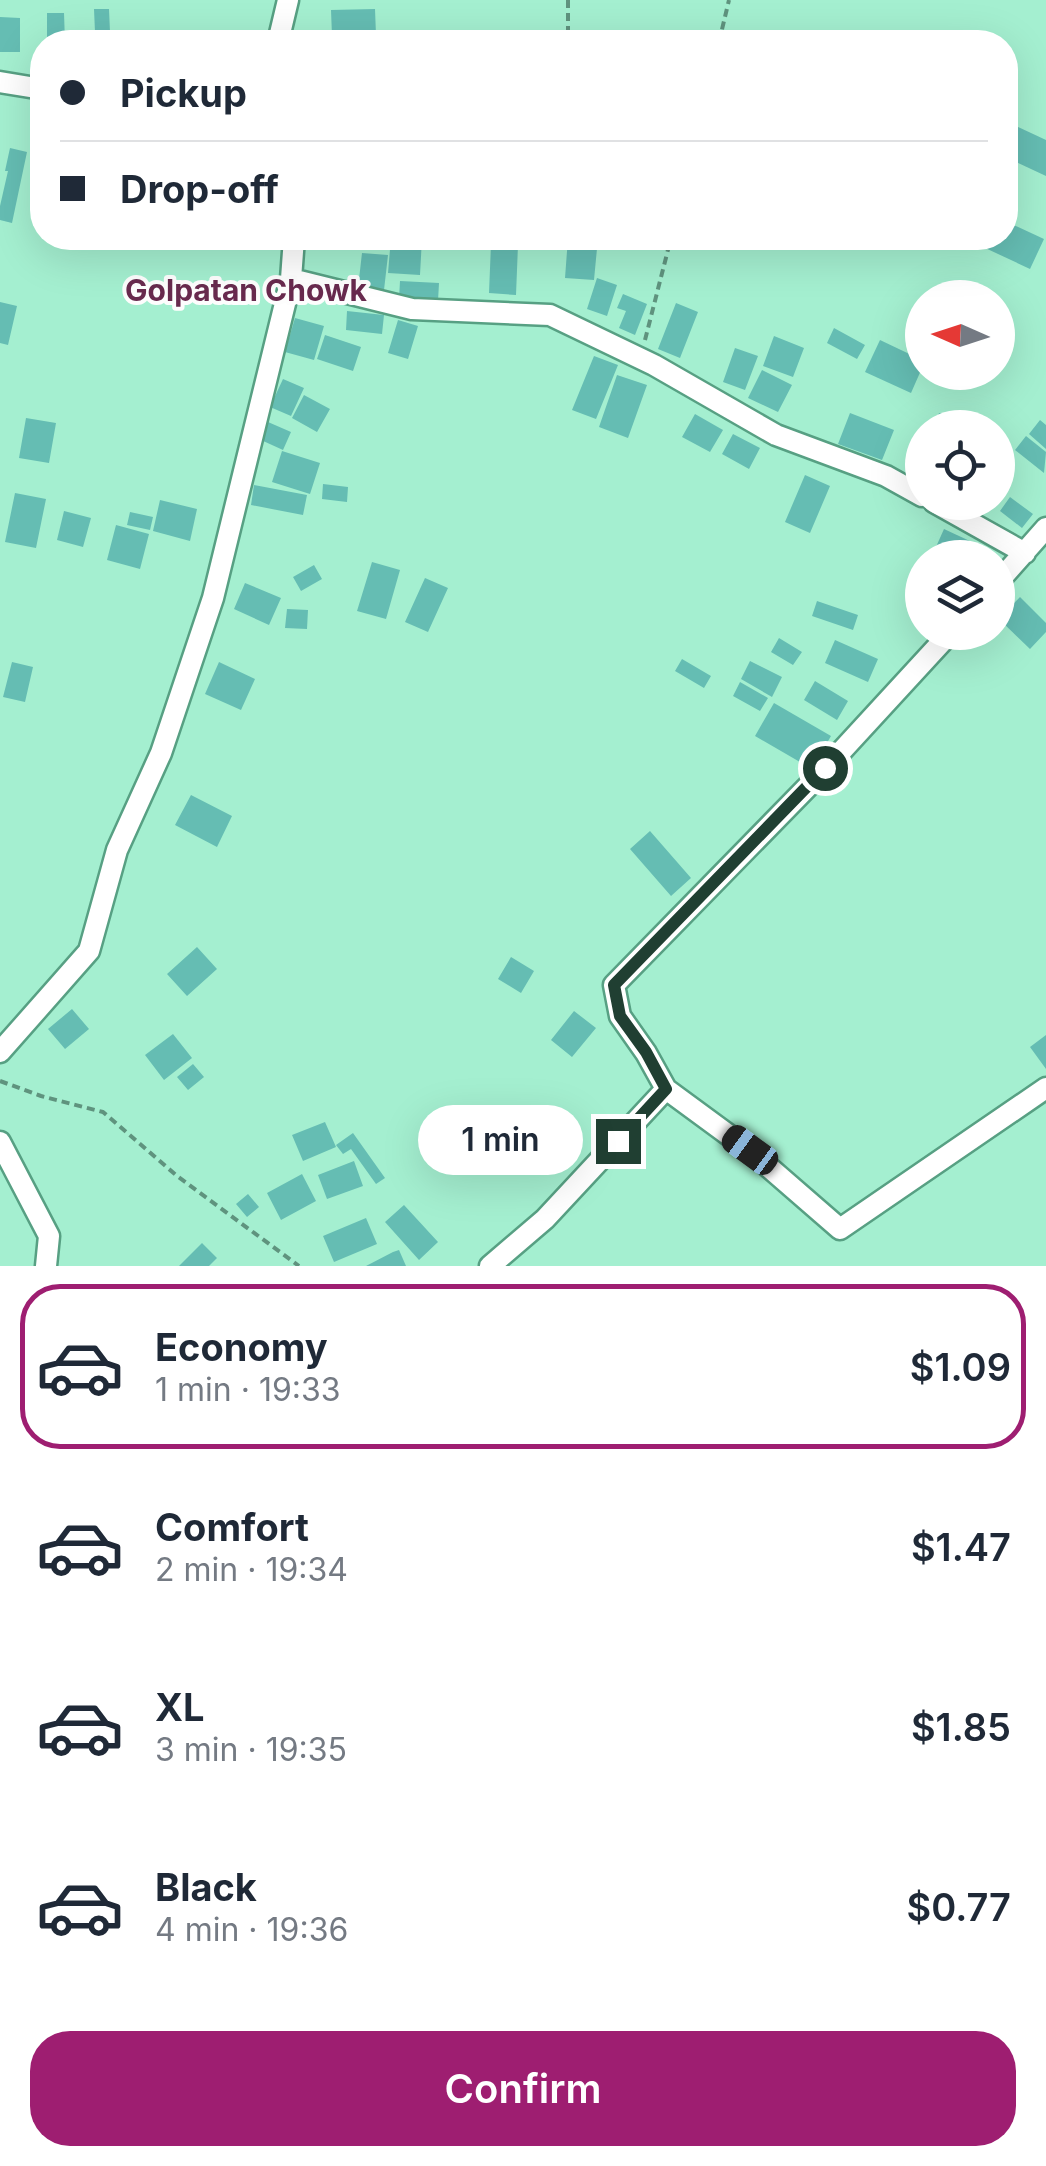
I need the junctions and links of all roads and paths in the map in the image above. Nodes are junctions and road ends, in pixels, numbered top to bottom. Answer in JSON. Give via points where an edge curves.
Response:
{"nodes":[{"id":1,"x":288,"y":0,"type":"edge"},
{"id":2,"x":568,"y":0,"type":"edge"},
{"id":3,"x":728,"y":0,"type":"edge"},
{"id":4,"x":281,"y":30,"type":"edge"},
{"id":5,"x":568,"y":30,"type":"edge"},
{"id":6,"x":721,"y":30,"type":"edge"},
{"id":7,"x":0,"y":82,"type":"edge"},
{"id":8,"x":30,"y":87,"type":"edge"},
{"id":9,"x":293,"y":250,"type":"edge"},
{"id":10,"x":669,"y":250,"type":"edge"},
{"id":11,"x":292,"y":278,"type":"junction"},
{"id":12,"x":640,"y":359,"type":"junction"},
{"id":13,"x":905,"y":487,"type":"edge"},
{"id":14,"x":966,"y":520,"type":"edge"},
{"id":15,"x":1046,"y":528,"type":"edge"},
{"id":16,"x":1025,"y":553,"type":"junction"},
{"id":17,"x":1015,"y":564,"type":"edge"},
{"id":18,"x":934,"y":650,"type":"edge"},
{"id":19,"x":0,"y":1052,"type":"edge"},
{"id":20,"x":0,"y":1081,"type":"edge"},
{"id":21,"x":1046,"y":1088,"type":"edge"},
{"id":22,"x":666,"y":1089,"type":"junction"},
{"id":23,"x":0,"y":1142,"type":"edge"},
{"id":24,"x":46,"y":1266,"type":"edge"},
{"id":25,"x":299,"y":1266,"type":"edge"},
{"id":26,"x":490,"y":1266,"type":"edge"}],
"edges":[{"from":1,"to":4,"type":"street"},
{"from":2,"to":5,"type":"path"},
{"from":3,"to":6,"type":"path"},
{"from":7,"to":8,"type":"street"},
{"from":9,"to":11,"type":"street"},
{"from":10,"to":12,"type":"path"},
{"from":11,"to":12,"type":"street","via":[[412,309],[550,315]]},
{"from":11,"to":19,"type":"street","via":[[213,598],[161,753],[117,850],[89,951]]},
{"from":12,"to":13,"type":"street","via":[[776,435]]},
{"from":14,"to":16,"type":"street"},
{"from":15,"to":16,"type":"street"},
{"from":16,"to":17,"type":"street"},
{"from":18,"to":22,"type":"street","via":[[614,985],[620,1016]]},
{"from":20,"to":25,"type":"path","via":[[103,1112]]},
{"from":21,"to":22,"type":"street","via":[[840,1228]]},
{"from":22,"to":26,"type":"street","via":[[544,1219]]},
{"from":23,"to":24,"type":"street","via":[[50,1236]]}]}
